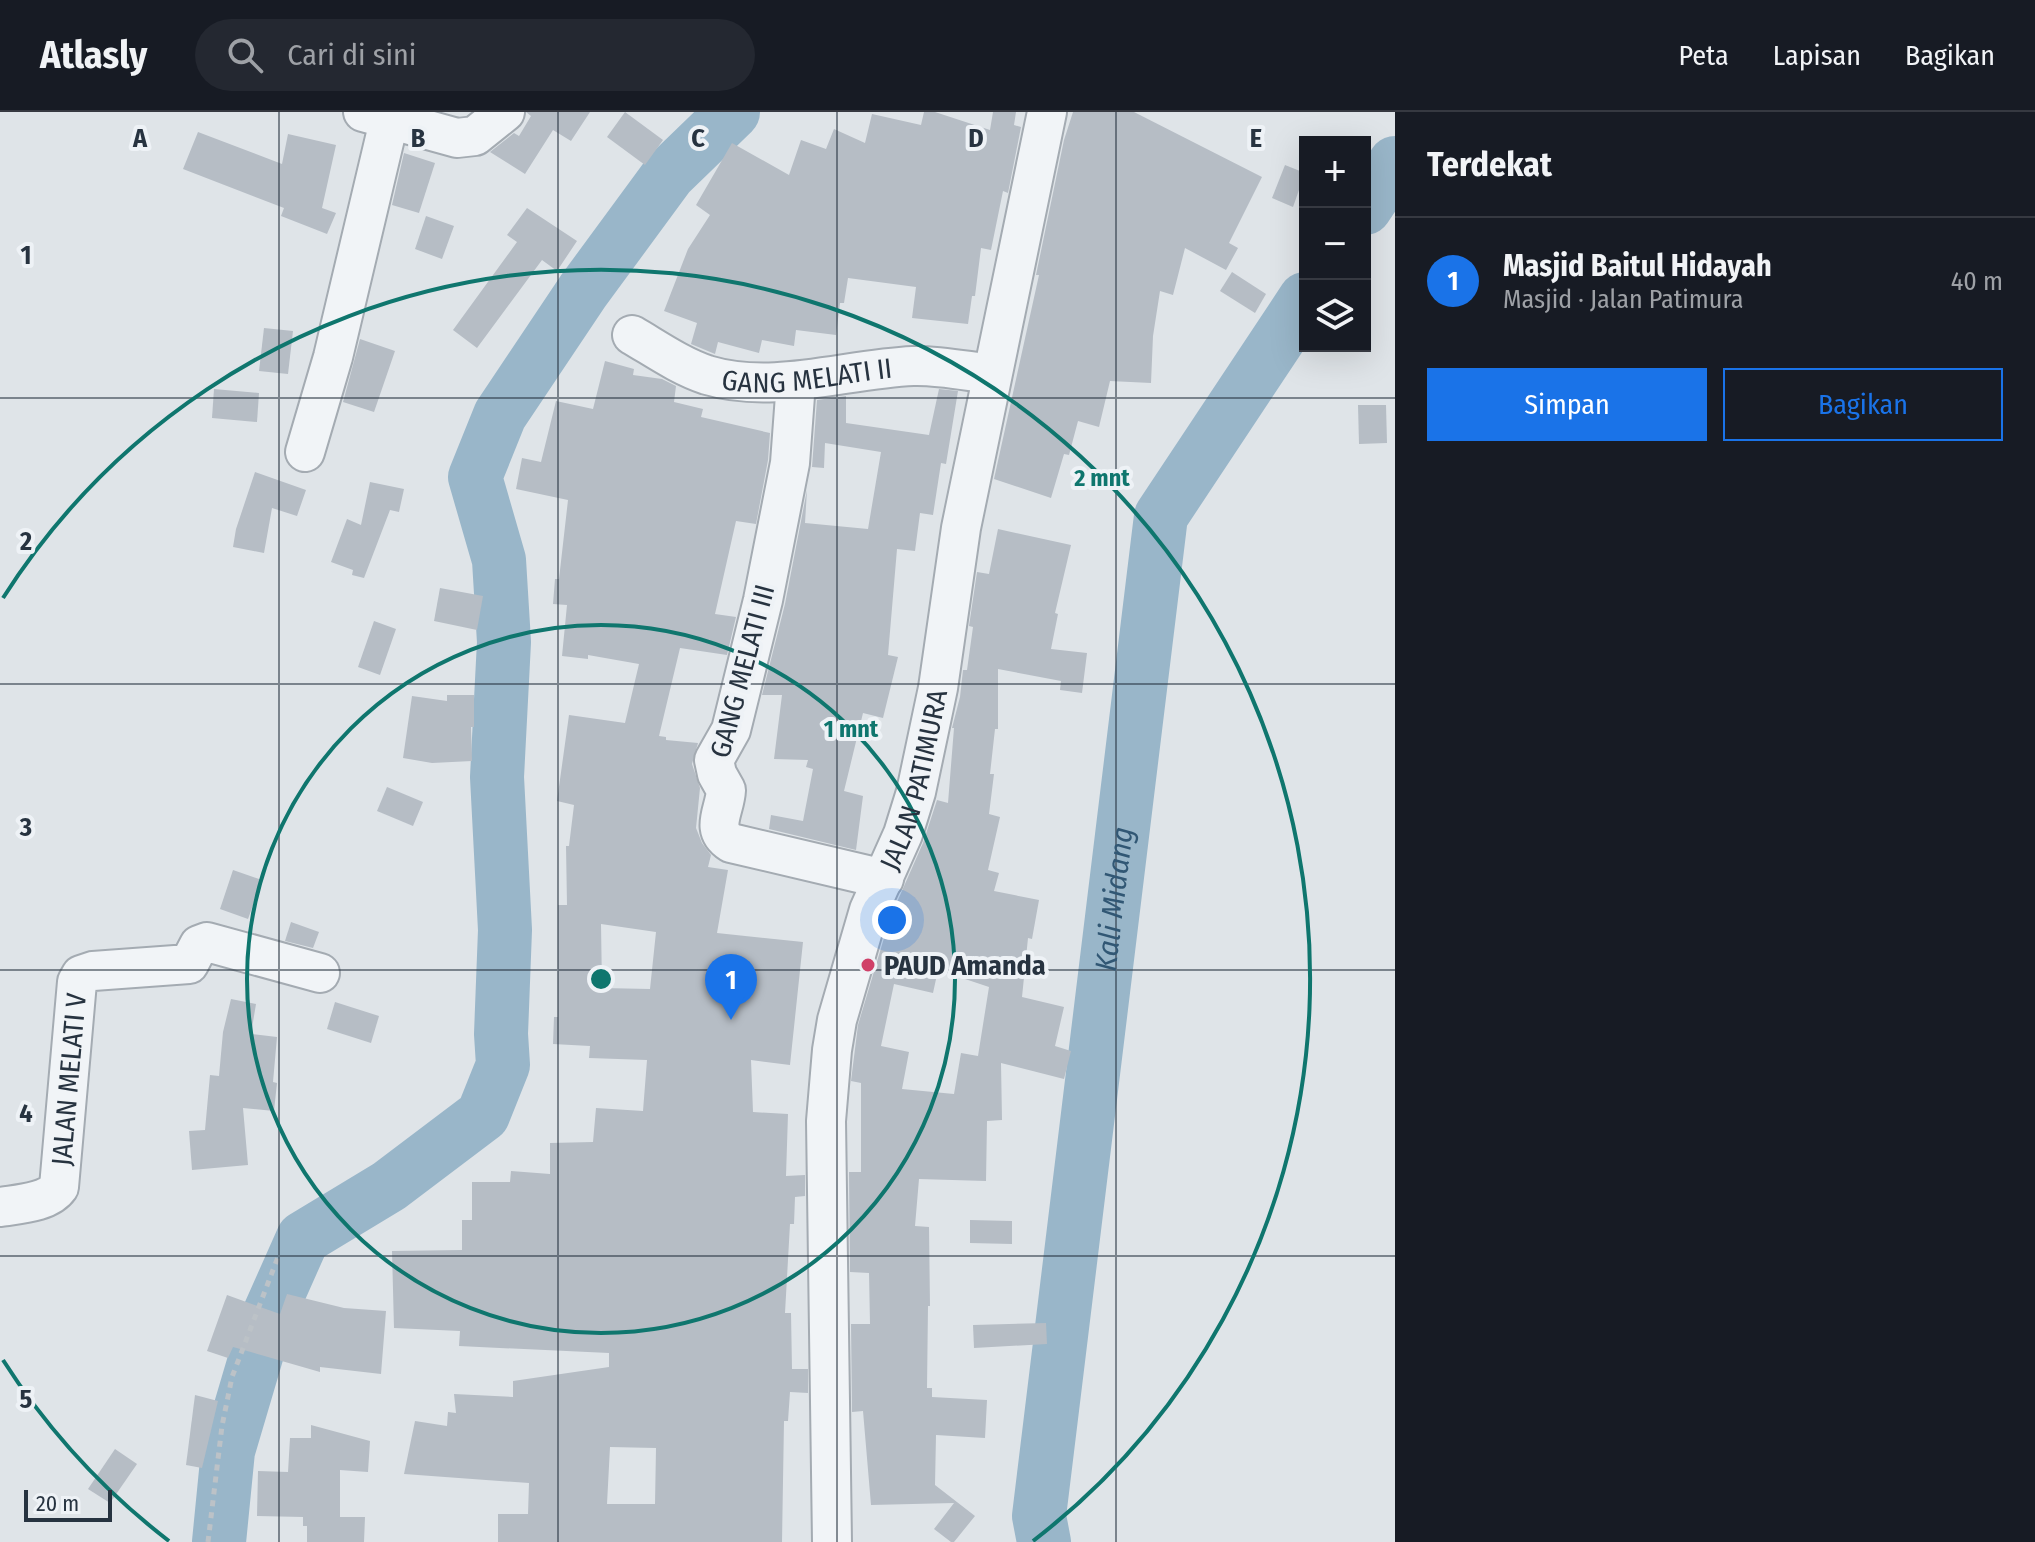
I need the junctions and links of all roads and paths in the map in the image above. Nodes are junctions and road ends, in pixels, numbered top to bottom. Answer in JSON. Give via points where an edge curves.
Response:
{"nodes":[{"id":1,"x":505,"y":112,"type":"edge"},
{"id":2,"x":1047,"y":112,"type":"edge"},
{"id":3,"x":376,"y":117,"type":"edge"},
{"id":4,"x":632,"y":335,"type":"dead end"},
{"id":5,"x":992,"y":374,"type":"junction"},
{"id":6,"x":796,"y":382,"type":"junction"},
{"id":7,"x":305,"y":452,"type":"dead end"},
{"id":8,"x":884,"y":879,"type":"junction"},
{"id":9,"x":320,"y":973,"type":"dead end"},
{"id":10,"x":0,"y":1207,"type":"edge"},
{"id":11,"x":278,"y":1257,"type":"dead end"},
{"id":12,"x":208,"y":1542,"type":"edge"},
{"id":13,"x":832,"y":1542,"type":"edge"}],
"edges":[{"from":1,"to":3,"type":"street","via":[[475,136],[457,138]]},
{"from":2,"to":5,"type":"street","name":"JALAN PATIMURA"},
{"from":3,"to":7,"type":"street","via":[[333,357]]},
{"from":4,"to":6,"type":"street","name":"GANG MELATI II","via":[[707,374],[729,380]]},
{"from":5,"to":6,"type":"street","name":"GANG MELATI II","via":[[916,366]]},
{"from":5,"to":8,"type":"street","name":"JALAN PATIMURA","via":[[922,766]]},
{"from":6,"to":8,"type":"street","name":"GANG MELATI III","via":[[790,463],[763,600],[731,730],[714,760],[726,790],[719,829],[731,843]]},
{"from":8,"to":13,"type":"street","name":"JALAN PATIMURA","via":[[864,923],[837,1020],[826,1121]]},
{"from":9,"to":10,"type":"street","name":"JALAN MELATI V","via":[[207,942],[199,945],[189,964],[81,975],[59,1187],[35,1201]]},
{"from":11,"to":12,"type":"path","via":[[232,1377]]}]}
